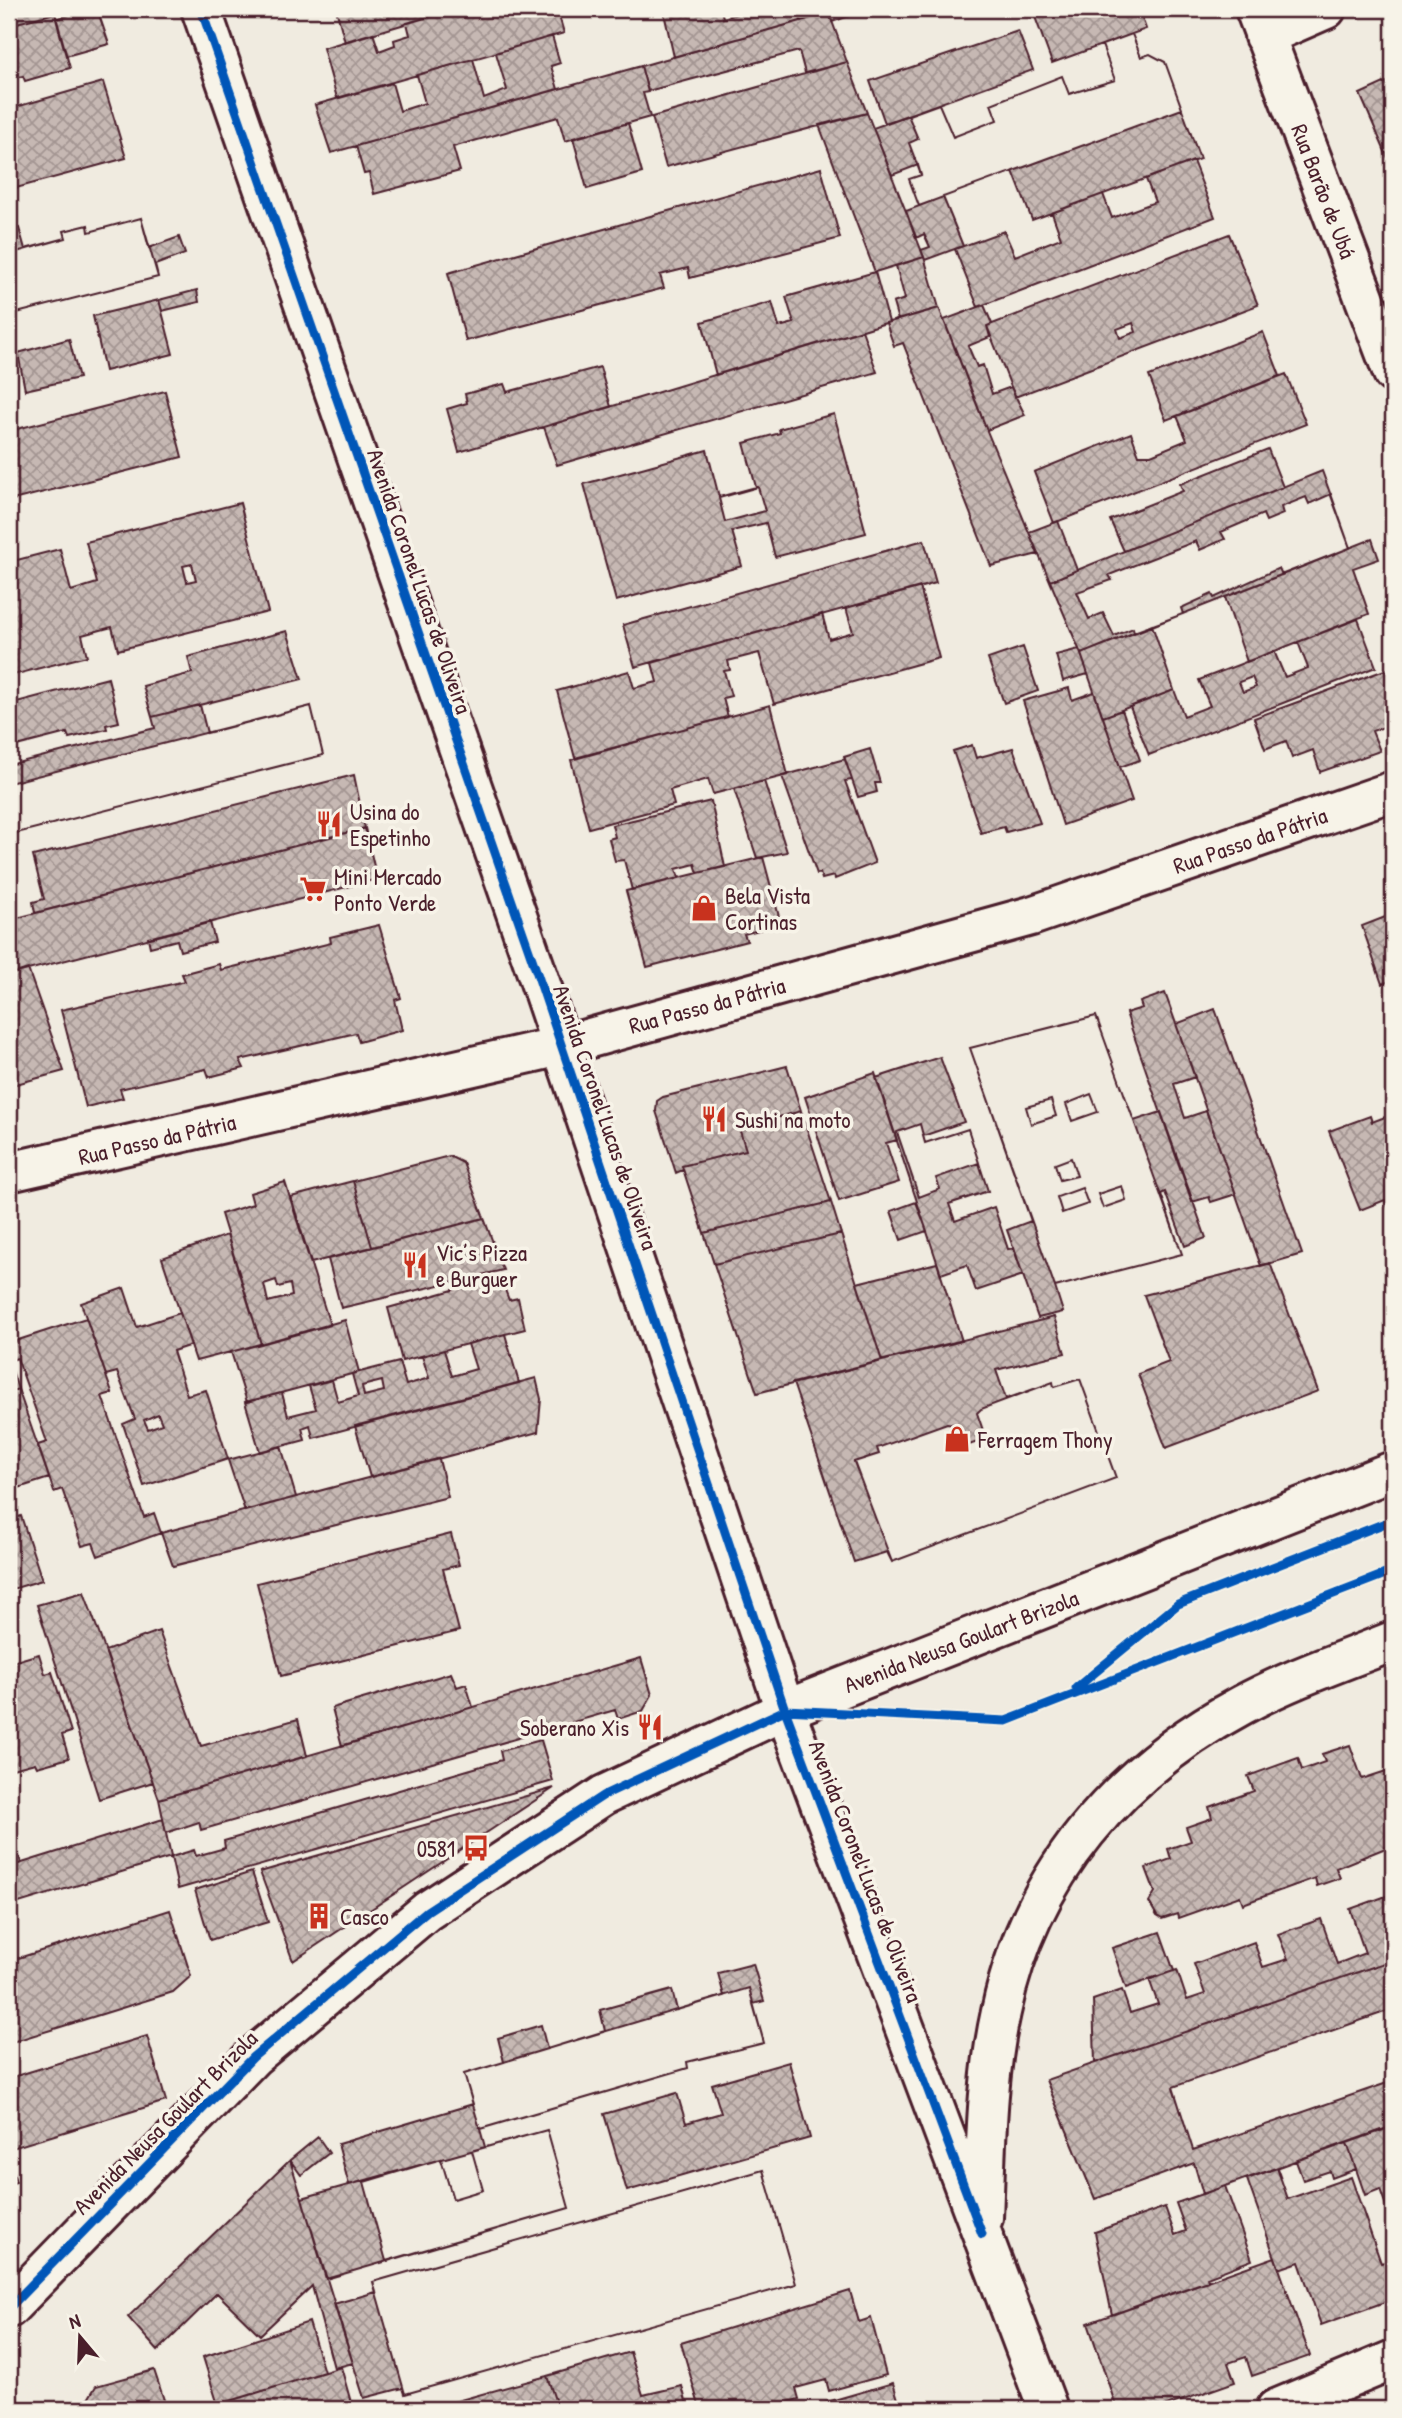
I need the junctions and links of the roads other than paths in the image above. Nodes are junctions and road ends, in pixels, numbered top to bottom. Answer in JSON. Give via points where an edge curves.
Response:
{"nodes":[{"id":1,"x":201,"y":9,"type":"edge"},
{"id":2,"x":1326,"y":9,"type":"edge"},
{"id":3,"x":1260,"y":22,"type":"edge"},
{"id":4,"x":1393,"y":373,"type":"edge"},
{"id":5,"x":1393,"y":791,"type":"edge"},
{"id":6,"x":561,"y":1046,"type":"junction"},
{"id":7,"x":9,"y":1172,"type":"edge"},
{"id":8,"x":1393,"y":1471,"type":"edge"},
{"id":9,"x":1393,"y":1640,"type":"edge"},
{"id":10,"x":785,"y":1710,"type":"junction"},
{"id":11,"x":982,"y":2234,"type":"junction"},
{"id":12,"x":9,"y":2308,"type":"edge"},
{"id":13,"x":1393,"y":2360,"type":"edge"},
{"id":14,"x":1048,"y":2409,"type":"edge"},
{"id":15,"x":1276,"y":2409,"type":"edge"}],
"edges":[{"from":1,"to":6,"type":"street","name":"Avenida Coronel Lucas de Oliveira"},
{"from":2,"to":3,"type":"street"},
{"from":3,"to":4,"type":"street","name":"Rua Barão de Ubá"},
{"from":5,"to":6,"type":"street","name":"Rua Passo da Pátria","via":[[1031,916]]},
{"from":6,"to":7,"type":"street","name":"Rua Passo da Pátria"},
{"from":6,"to":10,"type":"street","name":"Avenida Coronel Lucas de Oliveira"},
{"from":8,"to":10,"type":"street","name":"Avenida Neusa Goulart Brizola"},
{"from":9,"to":11,"type":"street","via":[[1287,1683],[1193,1733],[1131,1784],[1059,1865],[1016,1955],[1000,2014],[988,2103]]},
{"from":10,"to":11,"type":"street","name":"Avenida Coronel Lucas de Oliveira"},
{"from":10,"to":12,"type":"street","name":"Avenida Neusa Goulart Brizola","via":[[604,1795],[428,1911],[253,2057]]},
{"from":11,"to":14,"type":"street","name":"Avenida Coronel Lucas de Oliveira"},
{"from":13,"to":15,"type":"street"}]}
